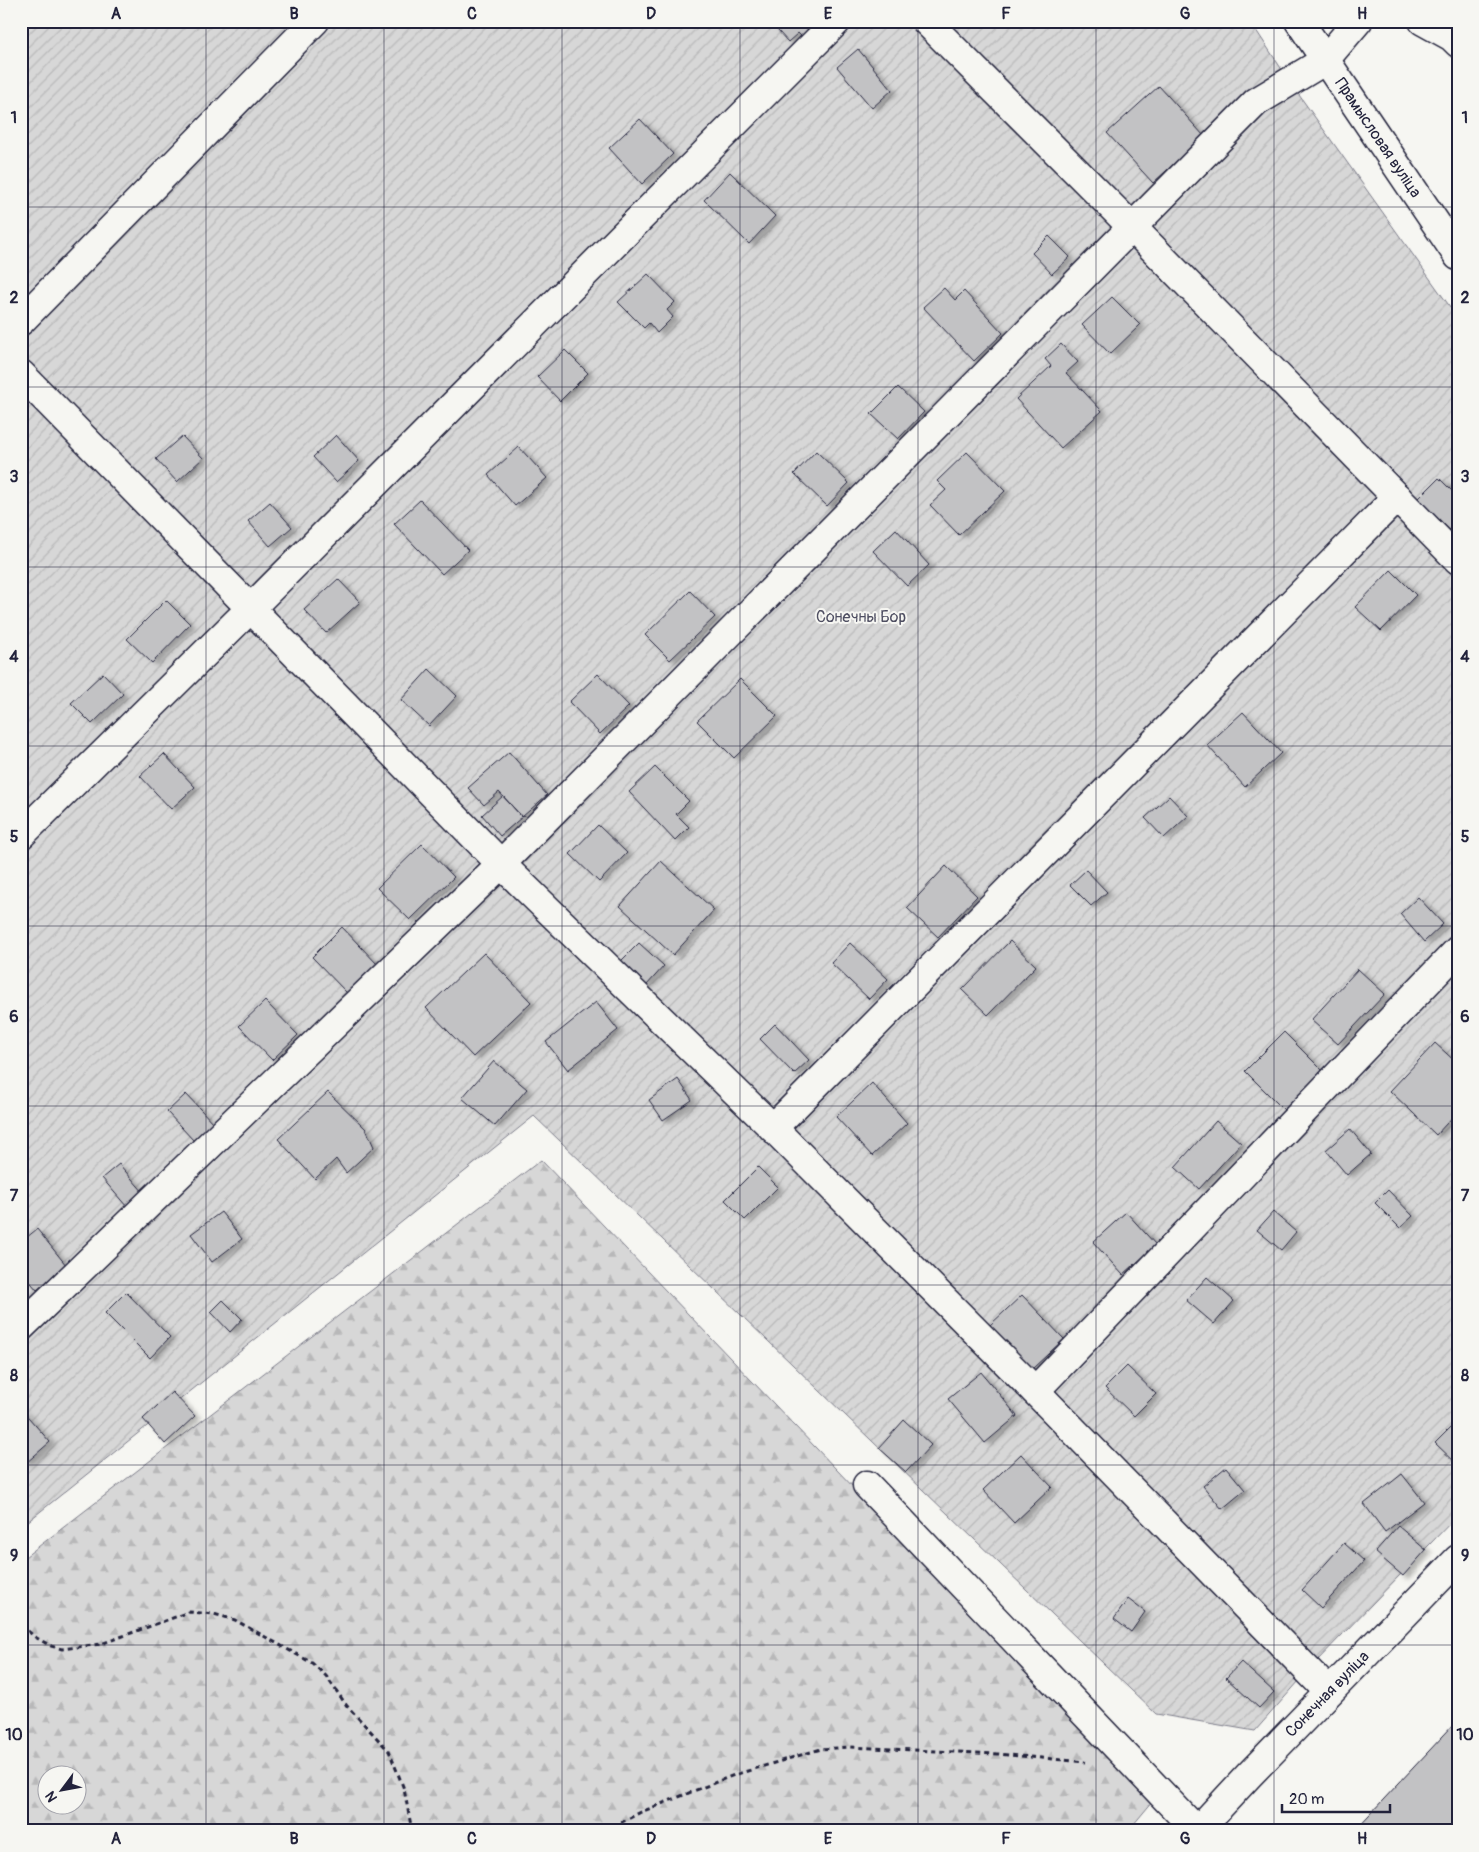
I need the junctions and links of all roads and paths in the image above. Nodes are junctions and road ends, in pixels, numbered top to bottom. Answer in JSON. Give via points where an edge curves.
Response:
{"nodes":[{"id":1,"x":315,"y":21,"type":"edge"},
{"id":2,"x":837,"y":21,"type":"edge"},
{"id":3,"x":926,"y":21,"type":"edge"},
{"id":4,"x":1299,"y":21,"type":"edge"},
{"id":5,"x":1358,"y":21,"type":"edge"},
{"id":6,"x":1423,"y":21,"type":"edge"},
{"id":7,"x":1458,"y":43,"type":"edge"},
{"id":8,"x":1324,"y":61,"type":"junction"},
{"id":9,"x":1133,"y":228,"type":"junction"},
{"id":10,"x":1458,"y":256,"type":"edge"},
{"id":11,"x":21,"y":321,"type":"edge"},
{"id":12,"x":21,"y":374,"type":"edge"},
{"id":13,"x":1397,"y":497,"type":"junction"},
{"id":14,"x":1458,"y":560,"type":"edge"},
{"id":15,"x":251,"y":608,"type":"junction"},
{"id":16,"x":21,"y":835,"type":"edge"},
{"id":17,"x":501,"y":864,"type":"junction"},
{"id":18,"x":1458,"y":950,"type":"edge"},
{"id":19,"x":773,"y":1128,"type":"junction"},
{"id":20,"x":21,"y":1327,"type":"edge"},
{"id":21,"x":1035,"y":1391,"type":"junction"},
{"id":22,"x":867,"y":1485,"type":"dead end"},
{"id":23,"x":1458,"y":1559,"type":"edge"},
{"id":24,"x":21,"y":1625,"type":"edge"},
{"id":25,"x":1329,"y":1692,"type":"junction"},
{"id":26,"x":1086,"y":1762,"type":"dead end"},
{"id":27,"x":412,"y":1831,"type":"edge"},
{"id":28,"x":605,"y":1831,"type":"edge"},
{"id":29,"x":1197,"y":1831,"type":"edge"}],
"edges":[{"from":1,"to":11,"type":"street"},
{"from":2,"to":15,"type":"street"},
{"from":3,"to":9,"type":"street"},
{"from":4,"to":8,"type":"street","name":"Прамысловая вуліца"},
{"from":5,"to":8,"type":"street"},
{"from":6,"to":7,"type":"street"},
{"from":8,"to":9,"type":"street","via":[[1256,102]]},
{"from":8,"to":10,"type":"street","name":"Прамысловая вуліца"},
{"from":9,"to":13,"type":"street"},
{"from":9,"to":17,"type":"street"},
{"from":12,"to":15,"type":"street"},
{"from":13,"to":14,"type":"street"},
{"from":13,"to":19,"type":"street"},
{"from":15,"to":16,"type":"street"},
{"from":15,"to":17,"type":"street"},
{"from":17,"to":19,"type":"street"},
{"from":17,"to":20,"type":"street"},
{"from":18,"to":21,"type":"street"},
{"from":19,"to":21,"type":"street"},
{"from":21,"to":25,"type":"street"},
{"from":22,"to":29,"type":"street"},
{"from":23,"to":25,"type":"street","name":"Сонечная вуліца"},
{"from":24,"to":27,"type":"path","via":[[35,1637],[62,1649],[101,1644],[190,1612],[235,1620],[312,1663],[389,1751],[404,1789]]},
{"from":25,"to":29,"type":"street","name":"Сонечная вуліца"},
{"from":26,"to":28,"type":"path","via":[[850,1747],[821,1749],[734,1775],[641,1812]]}]}
